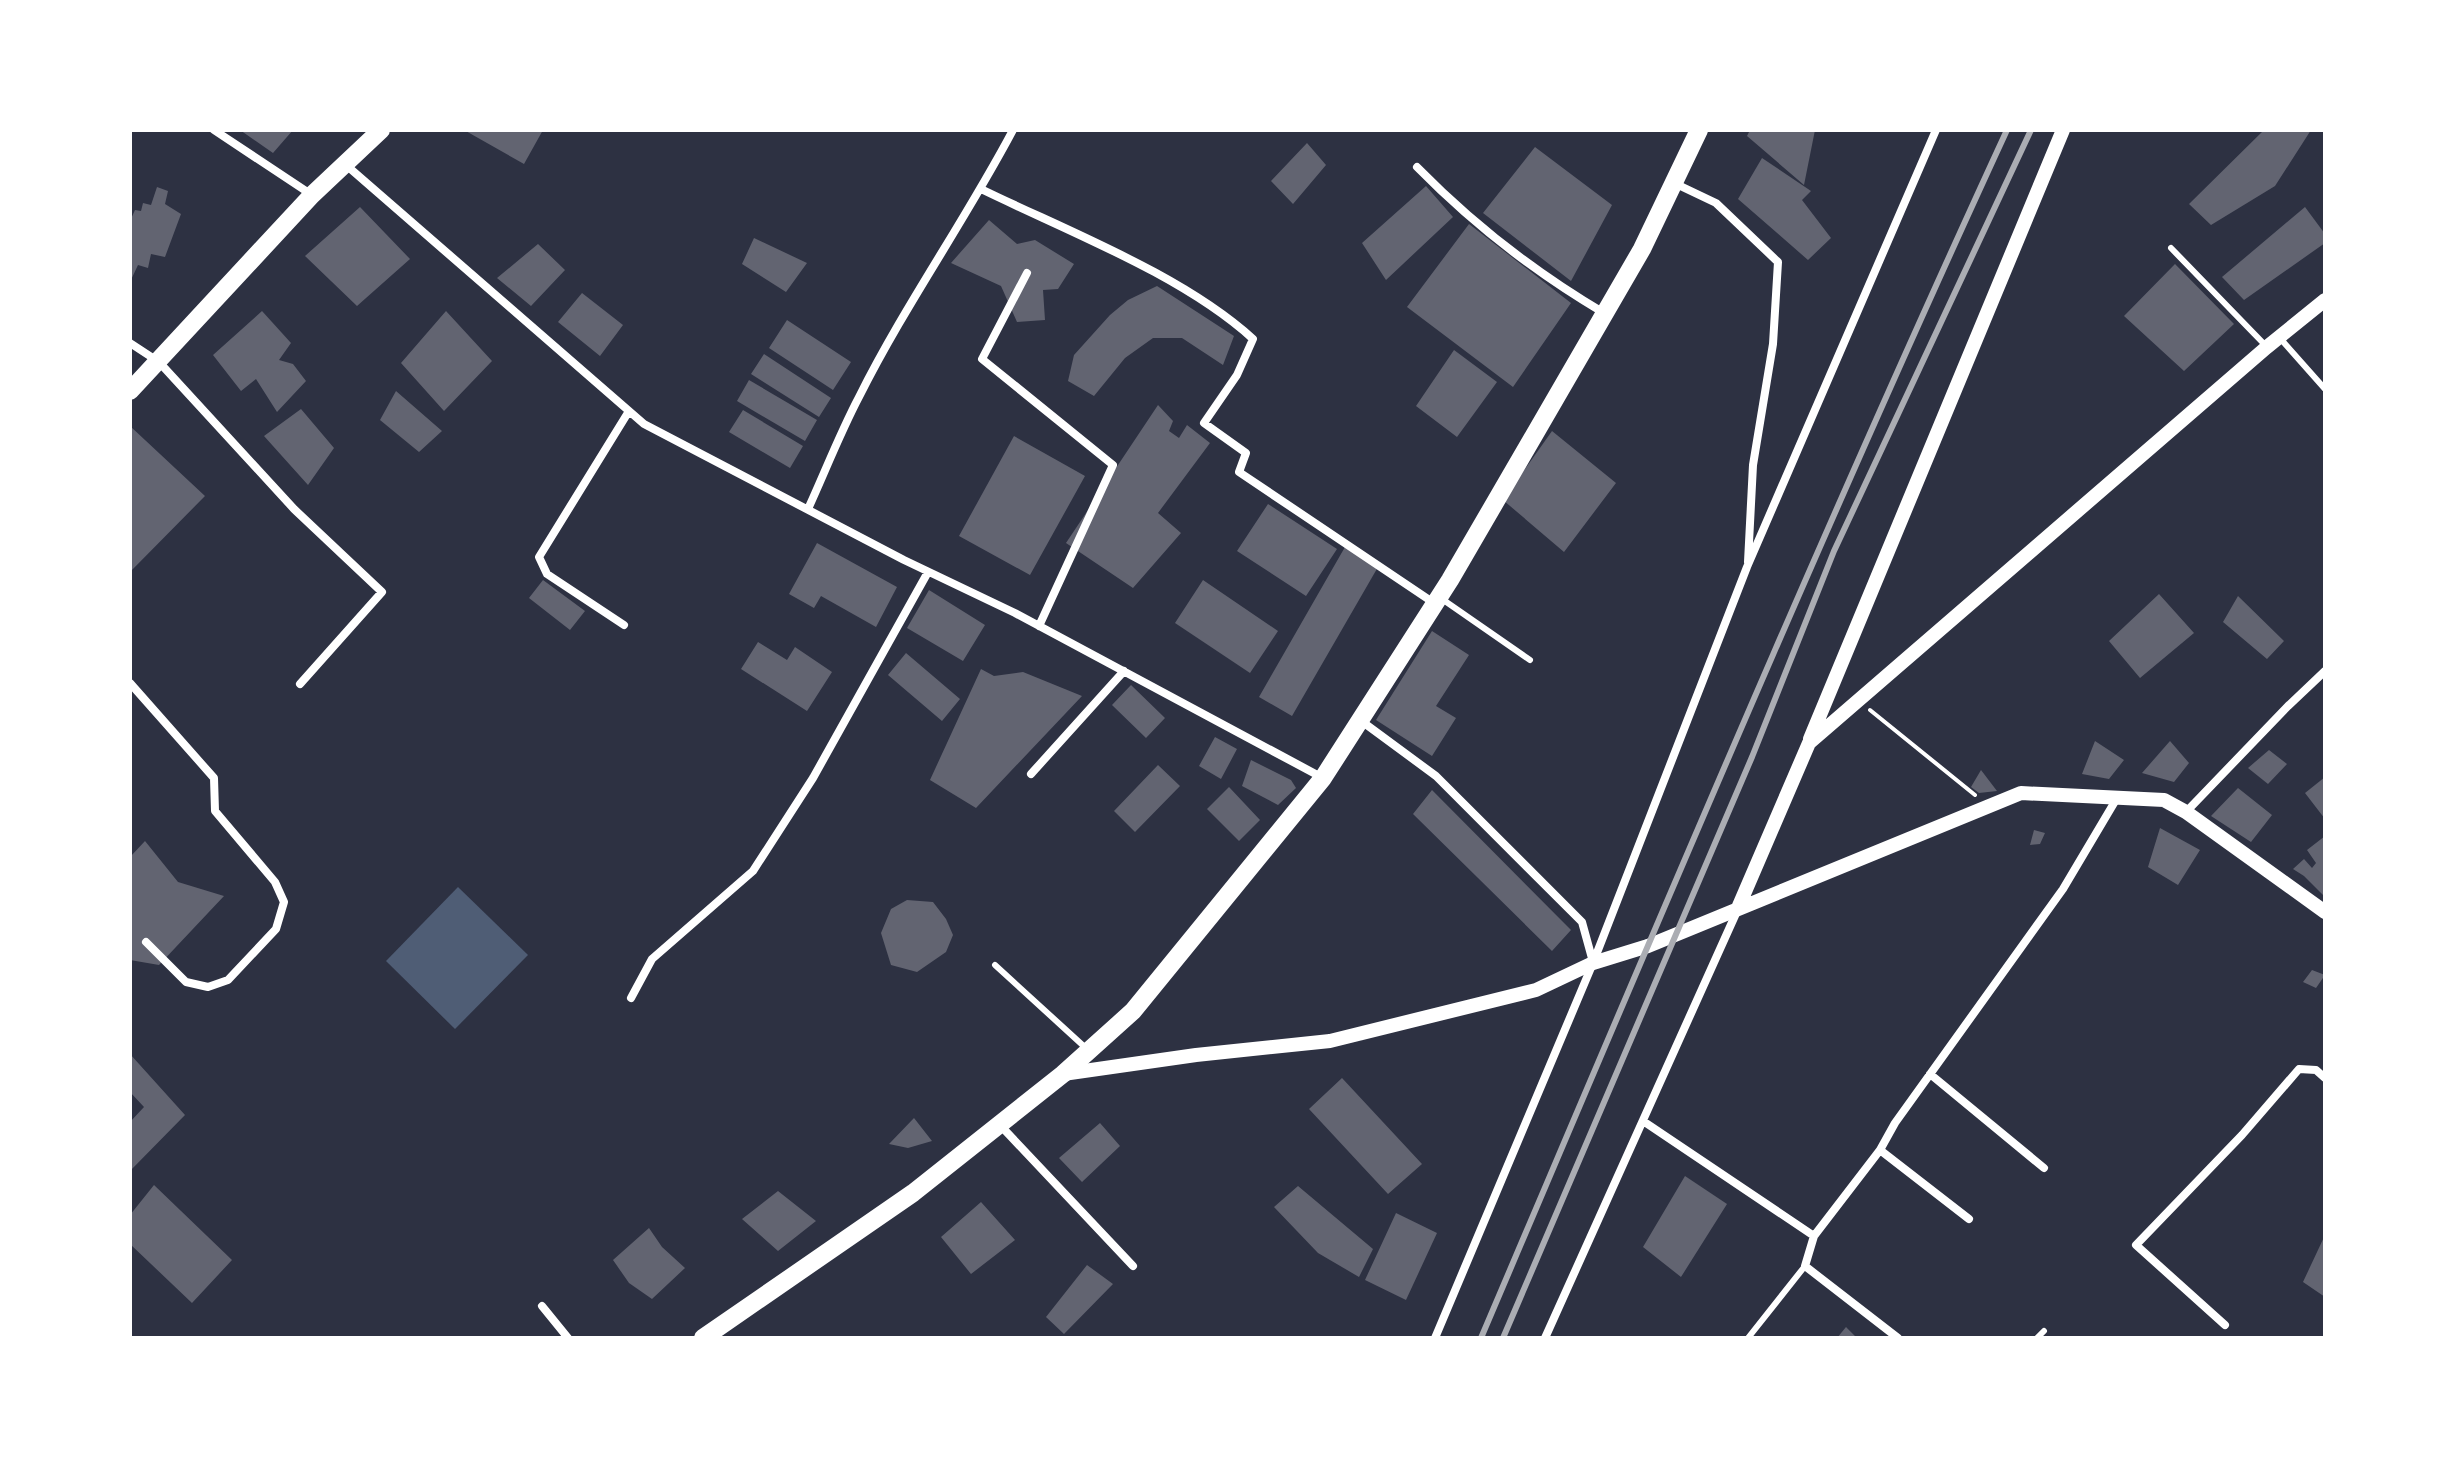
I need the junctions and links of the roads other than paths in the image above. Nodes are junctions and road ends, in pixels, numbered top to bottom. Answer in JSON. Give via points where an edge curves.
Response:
{"nodes":[{"id":1,"x":214,"y":130,"type":"edge"},
{"id":2,"x":381,"y":130,"type":"edge"},
{"id":3,"x":1013,"y":130,"type":"edge"},
{"id":4,"x":1936,"y":130,"type":"edge"},
{"id":5,"x":2063,"y":130,"type":"edge"},
{"id":6,"x":1695,"y":132,"type":"edge"},
{"id":7,"x":345,"y":164,"type":"junction"},
{"id":8,"x":1417,"y":167,"type":"dead end"},
{"id":9,"x":1673,"y":183,"type":"junction"},
{"id":10,"x":981,"y":189,"type":"junction"},
{"id":11,"x":312,"y":195,"type":"junction"},
{"id":12,"x":2171,"y":248,"type":"dead end"},
{"id":13,"x":1027,"y":273,"type":"dead end"},
{"id":14,"x":2325,"y":300,"type":"edge"},
{"id":15,"x":1605,"y":313,"type":"junction"},
{"id":16,"x":2273,"y":342,"type":"junction"},
{"id":17,"x":130,"y":343,"type":"edge"},
{"id":18,"x":159,"y":362,"type":"junction"},
{"id":19,"x":2325,"y":389,"type":"edge"},
{"id":20,"x":130,"y":391,"type":"edge"},
{"id":21,"x":629,"y":411,"type":"junction"},
{"id":22,"x":808,"y":509,"type":"junction"},
{"id":23,"x":1747,"y":567,"type":"junction"},
{"id":24,"x":928,"y":572,"type":"junction"},
{"id":25,"x":1437,"y":600,"type":"junction"},
{"id":26,"x":624,"y":625,"type":"dead end"},
{"id":27,"x":1039,"y":626,"type":"junction"},
{"id":28,"x":1530,"y":660,"type":"dead end"},
{"id":29,"x":1124,"y":671,"type":"junction"},
{"id":30,"x":2325,"y":671,"type":"edge"},
{"id":31,"x":130,"y":683,"type":"edge"},
{"id":32,"x":300,"y":684,"type":"dead end"},
{"id":33,"x":1360,"y":720,"type":"junction"},
{"id":34,"x":1809,"y":743,"type":"junction"},
{"id":35,"x":1031,"y":774,"type":"dead end"},
{"id":36,"x":1323,"y":778,"type":"junction"},
{"id":37,"x":2117,"y":798,"type":"junction"},
{"id":38,"x":2186,"y":812,"type":"junction"},
{"id":39,"x":1738,"y":908,"type":"junction"},
{"id":40,"x":2325,"y":912,"type":"edge"},
{"id":41,"x":146,"y":942,"type":"dead end"},
{"id":42,"x":1593,"y":963,"type":"junction"},
{"id":43,"x":995,"y":965,"type":"dead end"},
{"id":44,"x":631,"y":998,"type":"dead end"},
{"id":45,"x":1088,"y":1050,"type":"junction"},
{"id":46,"x":1063,"y":1074,"type":"junction"},
{"id":47,"x":1930,"y":1074,"type":"junction"},
{"id":48,"x":2325,"y":1078,"type":"edge"},
{"id":49,"x":1643,"y":1121,"type":"junction"},
{"id":50,"x":1000,"y":1124,"type":"junction"},
{"id":51,"x":1880,"y":1150,"type":"junction"},
{"id":52,"x":2044,"y":1168,"type":"dead end"},
{"id":53,"x":1969,"y":1219,"type":"dead end"},
{"id":54,"x":1814,"y":1236,"type":"junction"},
{"id":55,"x":1133,"y":1266,"type":"dead end"},
{"id":56,"x":1805,"y":1266,"type":"junction"},
{"id":57,"x":542,"y":1306,"type":"dead end"},
{"id":58,"x":2225,"y":1325,"type":"dead end"},
{"id":59,"x":2044,"y":1331,"type":"dead end"},
{"id":60,"x":568,"y":1338,"type":"edge"},
{"id":61,"x":703,"y":1338,"type":"edge"},
{"id":62,"x":1435,"y":1338,"type":"edge"},
{"id":63,"x":1545,"y":1338,"type":"edge"},
{"id":64,"x":1748,"y":1338,"type":"edge"},
{"id":65,"x":1898,"y":1338,"type":"edge"},
{"id":66,"x":2037,"y":1338,"type":"edge"}],
"edges":[{"from":1,"to":11,"type":"street"},
{"from":2,"to":7,"type":"main road"},
{"from":3,"to":10,"type":"street"},
{"from":4,"to":23,"type":"street"},
{"from":5,"to":34,"type":"street"},
{"from":6,"to":9,"type":"main road"},
{"from":7,"to":11,"type":"main road"},
{"from":7,"to":21,"type":"street"},
{"from":8,"to":15,"type":"street","via":[[1450,200],[1562,288]]},
{"from":9,"to":15,"type":"main road"},
{"from":9,"to":23,"type":"street","via":[[1716,203],[1778,262],[1773,344],[1753,465]]},
{"from":10,"to":22,"type":"street","via":[[859,397]]},
{"from":10,"to":25,"type":"street","via":[[1137,264],[1227,316],[1253,339],[1237,375],[1204,423],[1246,453],[1239,472]]},
{"from":11,"to":18,"type":"main road"},
{"from":12,"to":16,"type":"lane"},
{"from":13,"to":27,"type":"street","via":[[982,359],[1113,465]]},
{"from":14,"to":16,"type":"street"},
{"from":15,"to":25,"type":"main road"},
{"from":16,"to":19,"type":"lane"},
{"from":16,"to":34,"type":"street"},
{"from":17,"to":18,"type":"street"},
{"from":18,"to":20,"type":"main road"},
{"from":18,"to":32,"type":"street","via":[[294,509],[382,592]]},
{"from":21,"to":22,"type":"street","via":[[644,424]]},
{"from":21,"to":26,"type":"street","via":[[539,557],[547,574]]},
{"from":22,"to":24,"type":"street"},
{"from":23,"to":42,"type":"street"},
{"from":24,"to":27,"type":"street"},
{"from":24,"to":44,"type":"street","via":[[813,778],[753,871],[652,959]]},
{"from":25,"to":28,"type":"lane"},
{"from":25,"to":33,"type":"main road"},
{"from":27,"to":29,"type":"street"},
{"from":29,"to":35,"type":"street"},
{"from":29,"to":36,"type":"street"},
{"from":30,"to":38,"type":"street"},
{"from":31,"to":41,"type":"street","via":[[214,778],[215,811],[275,882],[284,902],[276,929],[228,980],[208,987],[186,982]]},
{"from":33,"to":36,"type":"main road"},
{"from":33,"to":42,"type":"street","via":[[1436,776],[1582,922]]},
{"from":34,"to":39,"type":"street"},
{"from":36,"to":45,"type":"main road","via":[[1133,1011]]},
{"from":37,"to":38,"type":"street","via":[[2164,800]]},
{"from":37,"to":39,"type":"street","via":[[2021,793]]},
{"from":37,"to":47,"type":"street","via":[[2063,889]]},
{"from":38,"to":40,"type":"street"},
{"from":39,"to":42,"type":"street"},
{"from":39,"to":49,"type":"street"},
{"from":42,"to":46,"type":"street","via":[[1536,990],[1330,1041]]},
{"from":42,"to":62,"type":"street"},
{"from":43,"to":45,"type":"lane"},
{"from":45,"to":46,"type":"main road"},
{"from":46,"to":50,"type":"main road"},
{"from":47,"to":51,"type":"street"},
{"from":47,"to":52,"type":"street"},
{"from":48,"to":58,"type":"street","via":[[2316,1070],[2299,1069],[2136,1245]]},
{"from":49,"to":54,"type":"street"},
{"from":49,"to":63,"type":"street"},
{"from":50,"to":55,"type":"street"},
{"from":50,"to":61,"type":"main road","via":[[913,1193]]},
{"from":51,"to":53,"type":"street"},
{"from":51,"to":54,"type":"street"},
{"from":54,"to":56,"type":"street"},
{"from":56,"to":64,"type":"lane"},
{"from":56,"to":65,"type":"street"},
{"from":57,"to":60,"type":"street"},
{"from":59,"to":66,"type":"lane"}]}
